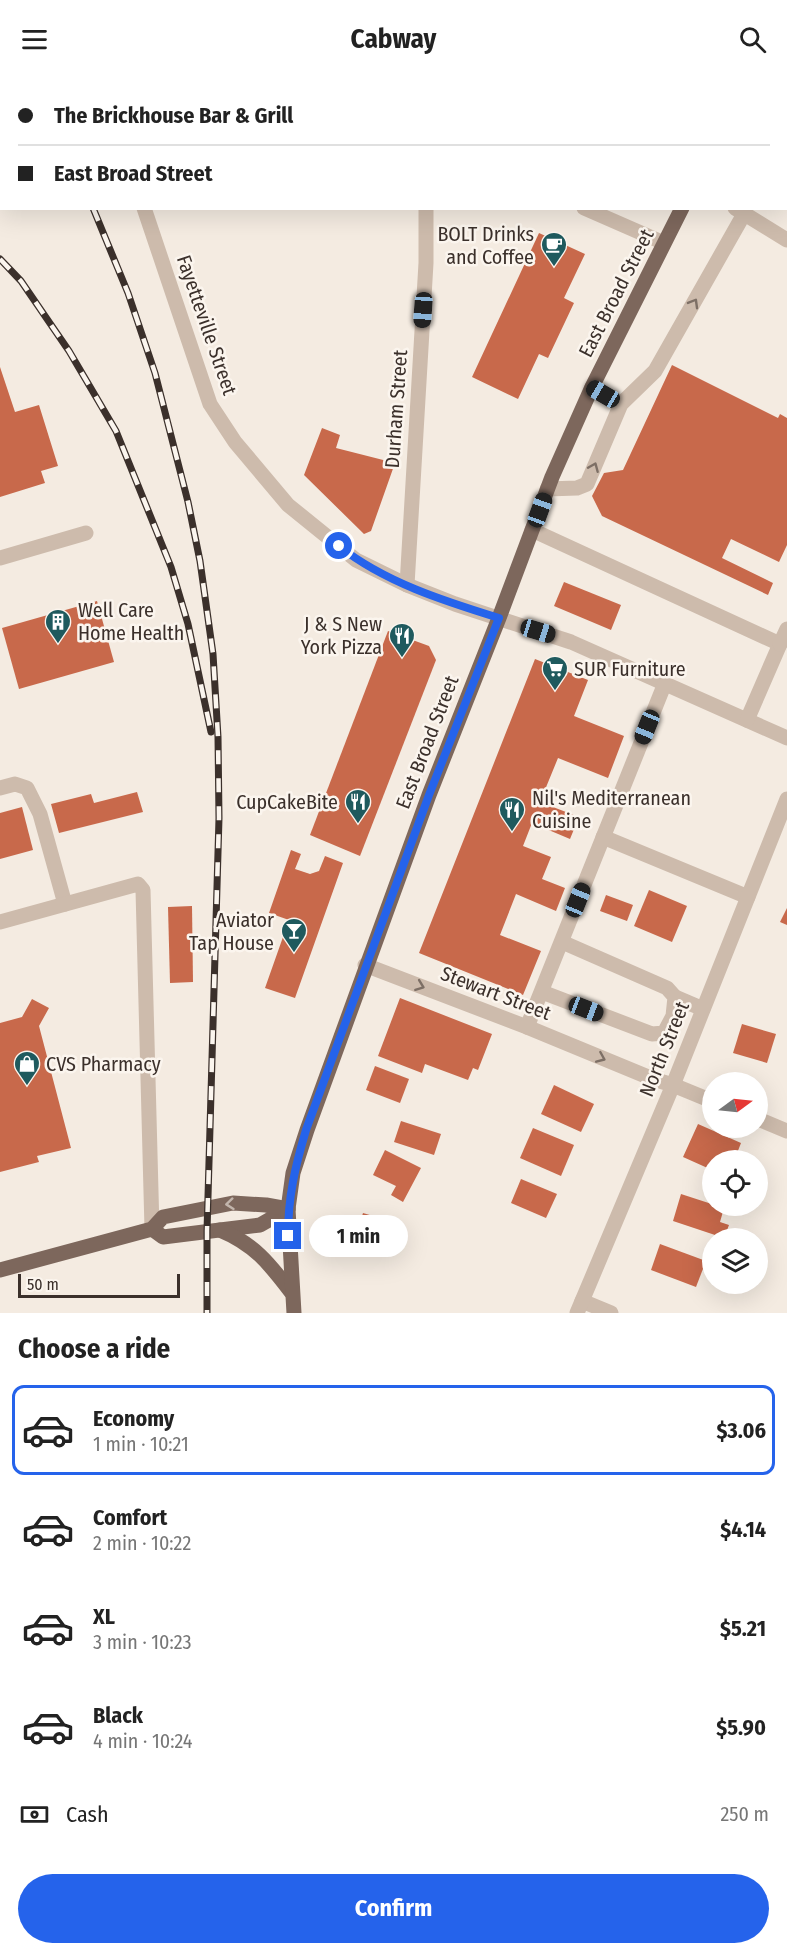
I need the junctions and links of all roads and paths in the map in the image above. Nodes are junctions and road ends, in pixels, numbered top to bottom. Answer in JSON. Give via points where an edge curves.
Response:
{"nodes":[{"id":1,"x":145,"y":210,"type":"edge"},
{"id":2,"x":426,"y":210,"type":"edge"},
{"id":3,"x":593,"y":210,"type":"edge"},
{"id":4,"x":681,"y":210,"type":"edge"},
{"id":5,"x":740,"y":211,"type":"edge"},
{"id":6,"x":616,"y":215,"type":"edge"},
{"id":7,"x":787,"y":240,"type":"edge"},
{"id":8,"x":664,"y":243,"type":"junction"},
{"id":9,"x":592,"y":387,"type":"junction"},
{"id":10,"x":621,"y":404,"type":"junction"},
{"id":11,"x":547,"y":489,"type":"junction"},
{"id":12,"x":532,"y":531,"type":"junction"},
{"id":13,"x":86,"y":533,"type":"dead end"},
{"id":14,"x":0,"y":558,"type":"edge"},
{"id":15,"x":407,"y":585,"type":"junction"},
{"id":16,"x":499,"y":618,"type":"junction"},
{"id":17,"x":787,"y":629,"type":"edge"},
{"id":18,"x":780,"y":644,"type":"junction"},
{"id":19,"x":665,"y":683,"type":"junction"},
{"id":20,"x":747,"y":720,"type":"junction"},
{"id":21,"x":787,"y":738,"type":"edge"},
{"id":22,"x":0,"y":788,"type":"edge"},
{"id":23,"x":787,"y":799,"type":"edge"},
{"id":24,"x":603,"y":837,"type":"junction"},
{"id":25,"x":748,"y":897,"type":"junction"},
{"id":26,"x":65,"y":904,"type":"junction"},
{"id":27,"x":0,"y":922,"type":"edge"},
{"id":28,"x":562,"y":942,"type":"junction"},
{"id":29,"x":366,"y":965,"type":"junction"},
{"id":30,"x":542,"y":992,"type":"junction"},
{"id":31,"x":675,"y":996,"type":"junction"},
{"id":32,"x":703,"y":1008,"type":"junction"},
{"id":33,"x":527,"y":1027,"type":"junction"},
{"id":34,"x":673,"y":1084,"type":"junction"},
{"id":35,"x":702,"y":1097,"type":"edge"},
{"id":36,"x":768,"y":1123,"type":"edge"},
{"id":37,"x":787,"y":1131,"type":"edge"},
{"id":38,"x":288,"y":1209,"type":"junction"},
{"id":39,"x":152,"y":1229,"type":"junction"},
{"id":40,"x":220,"y":1230,"type":"junction"},
{"id":41,"x":0,"y":1270,"type":"edge"},
{"id":42,"x":291,"y":1292,"type":"junction"},
{"id":43,"x":580,"y":1307,"type":"edge"},
{"id":44,"x":294,"y":1313,"type":"edge"},
{"id":45,"x":611,"y":1313,"type":"edge"}],
"edges":[{"from":1,"to":15,"type":"street","name":"Fayetteville Street","via":[[210,404],[235,442],[288,505],[356,560]]},
{"from":2,"to":15,"type":"street","name":"Durham Street","via":[[426,271]]},
{"from":3,"to":6,"type":"street"},
{"from":4,"to":8,"type":"main road","name":"East Broad Street"},
{"from":5,"to":7,"type":"street"},
{"from":10,"to":5,"type":"street","one_way":true,"via":[[655,371]]},
{"from":6,"to":8,"type":"street"},
{"from":8,"to":9,"type":"main road","name":"East Broad Street"},
{"from":9,"to":10,"type":"street"},
{"from":9,"to":11,"type":"main road","name":"East Broad Street"},
{"from":11,"to":10,"type":"street","one_way":true,"via":[[587,484]]},
{"from":11,"to":12,"type":"main road","name":"East Broad Street"},
{"from":12,"to":16,"type":"main road","name":"East Broad Street"},
{"from":12,"to":18,"type":"street"},
{"from":13,"to":14,"type":"street"},
{"from":15,"to":16,"type":"street","name":"Fayetteville Street"},
{"from":16,"to":19,"type":"street","name":"Fayetteville Street","via":[[571,642]]},
{"from":16,"to":29,"type":"main road","name":"East Broad Street"},
{"from":17,"to":18,"type":"street"},
{"from":18,"to":20,"type":"street"},
{"from":19,"to":20,"type":"street","name":"Fayetteville Street"},
{"from":19,"to":24,"type":"street"},
{"from":20,"to":21,"type":"street","name":"Fayetteville Street"},
{"from":22,"to":26,"type":"street","via":[[15,784],[27,788],[39,814]]},
{"from":23,"to":25,"type":"street","name":"North Street"},
{"from":24,"to":25,"type":"street"},
{"from":24,"to":28,"type":"street"},
{"from":25,"to":32,"type":"street","name":"North Street"},
{"from":26,"to":27,"type":"street"},
{"from":26,"to":39,"type":"street","via":[[138,884],[143,890]]},
{"from":28,"to":30,"type":"street"},
{"from":28,"to":31,"type":"street","via":[[667,988]]},
{"from":29,"to":33,"type":"street","name":"Stewart Street","one_way":true},
{"from":29,"to":38,"type":"main road","name":"East Broad Street","via":[[306,1130],[293,1173]]},
{"from":30,"to":31,"type":"street","via":[[652,1034],[664,1033],[673,1016]]},
{"from":30,"to":33,"type":"street"},
{"from":31,"to":32,"type":"street"},
{"from":32,"to":34,"type":"street","name":"North Street"},
{"from":33,"to":34,"type":"street","name":"Stewart Street","one_way":true,"via":[[653,1080]]},
{"from":34,"to":35,"type":"street","name":"Stewart Street"},
{"from":34,"to":43,"type":"street","name":"North Street"},
{"from":36,"to":37,"type":"street"},
{"from":38,"to":39,"type":"main road","one_way":true,"via":[[233,1203],[163,1216]]},
{"from":38,"to":40,"type":"main road","via":[[260,1225]]},
{"from":38,"to":42,"type":"main road","name":"East Broad Street"},
{"from":39,"to":40,"type":"main road","via":[[163,1237]]},
{"from":39,"to":41,"type":"main road"},
{"from":40,"to":42,"type":"main road","via":[[254,1248]]},
{"from":42,"to":44,"type":"main road","name":"East Broad Street"},
{"from":43,"to":45,"type":"street"}]}
